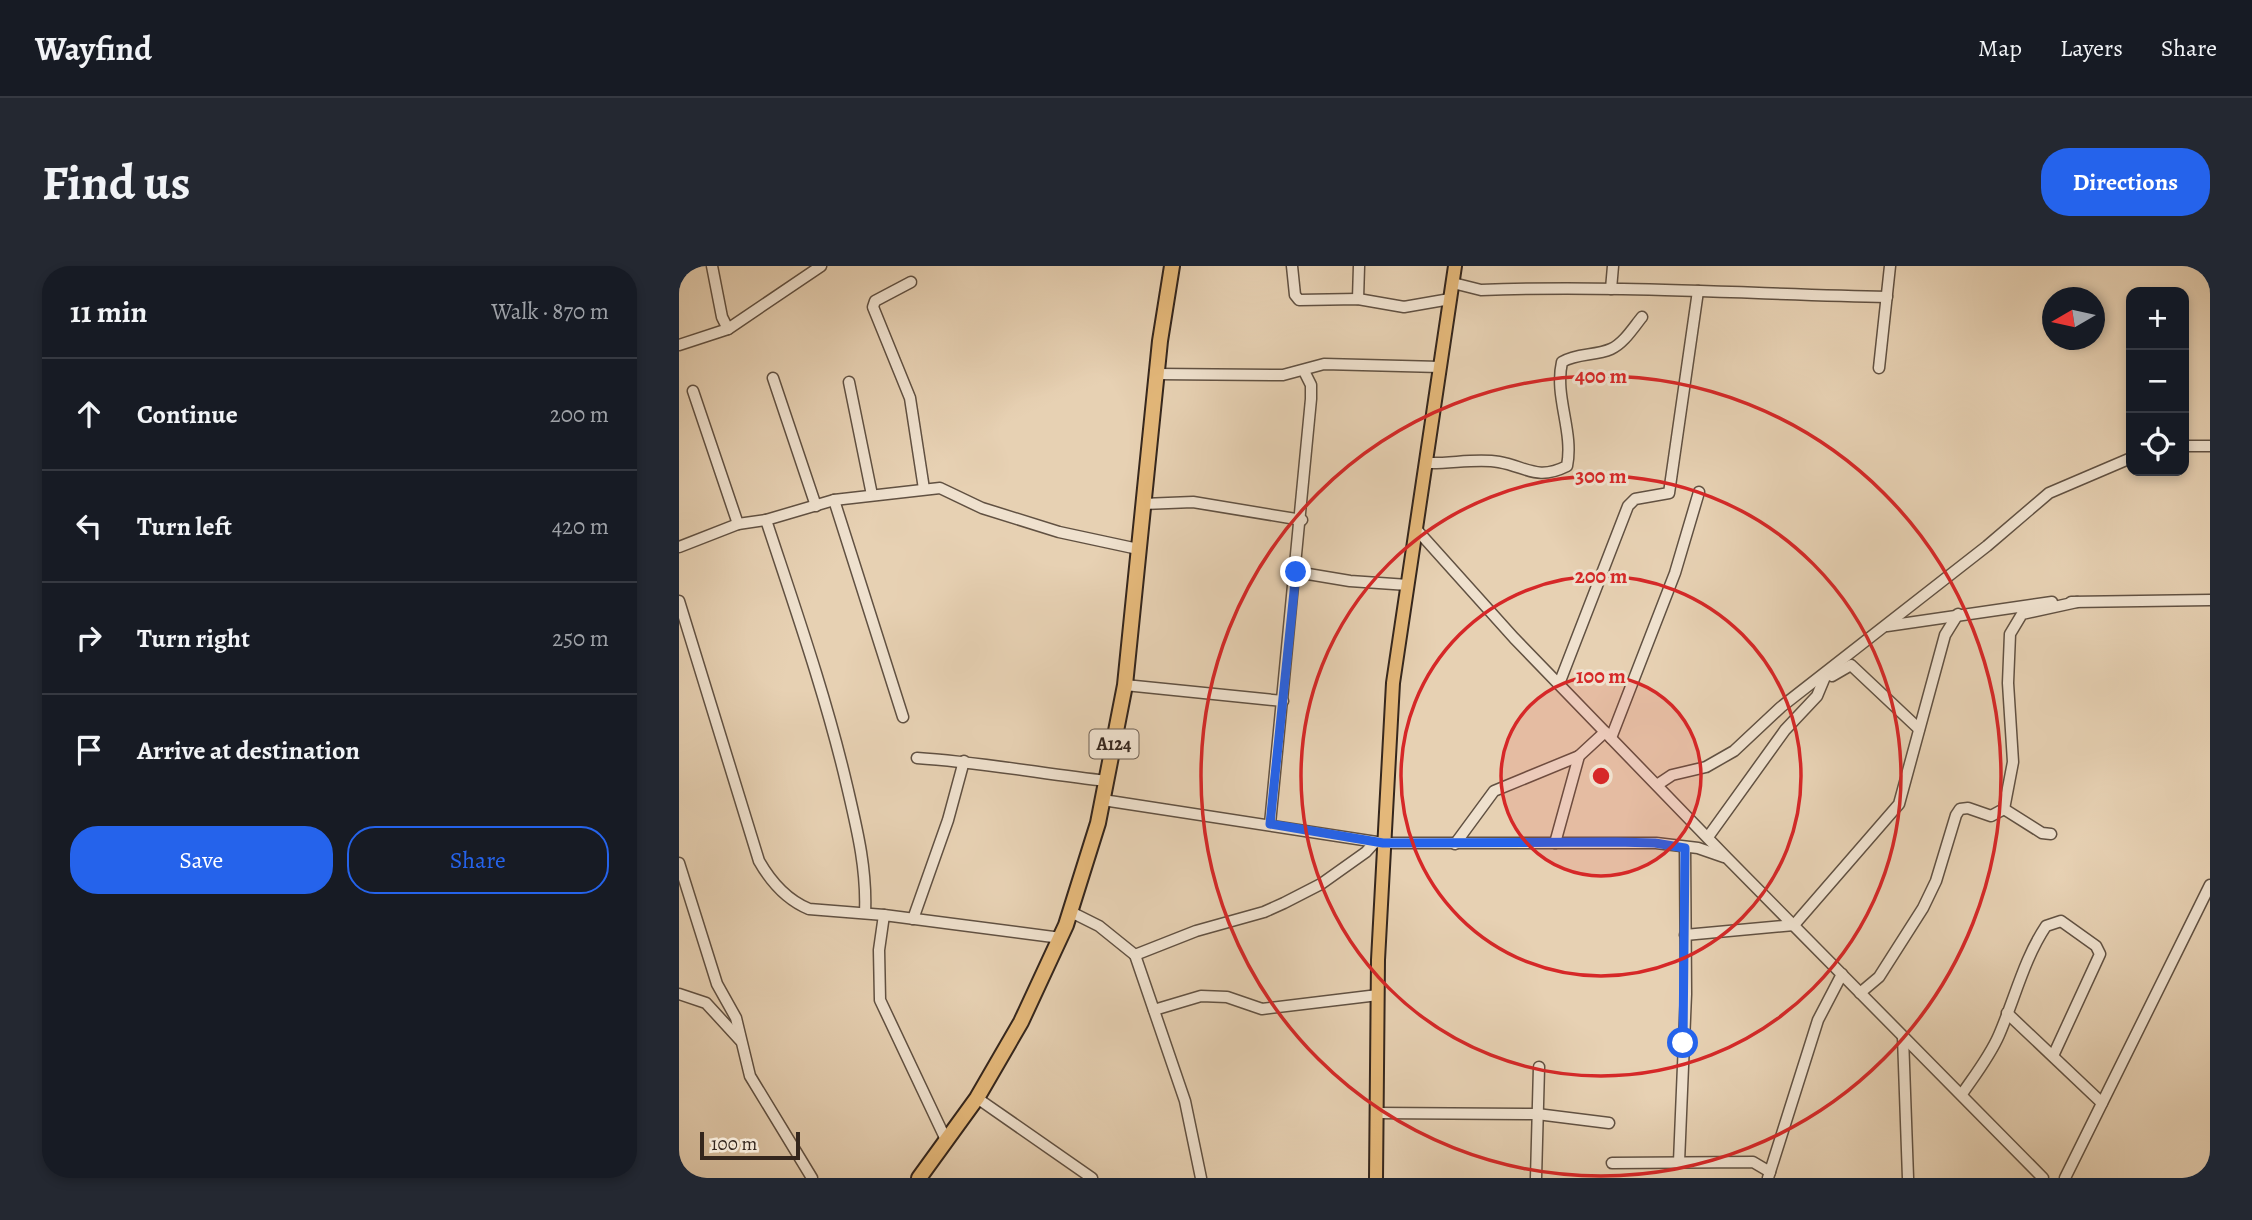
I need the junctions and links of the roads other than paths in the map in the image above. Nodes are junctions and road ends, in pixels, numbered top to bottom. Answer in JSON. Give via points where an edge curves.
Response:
{"nodes":[{"id":1,"x":712,"y":266,"type":"edge"},
{"id":2,"x":821,"y":266,"type":"edge"},
{"id":3,"x":1172,"y":266,"type":"edge"},
{"id":4,"x":1291,"y":266,"type":"edge"},
{"id":5,"x":1359,"y":266,"type":"edge"},
{"id":6,"x":1455,"y":266,"type":"edge"},
{"id":7,"x":1613,"y":266,"type":"edge"},
{"id":8,"x":1890,"y":266,"type":"edge"},
{"id":9,"x":911,"y":282,"type":"dead end"},
{"id":10,"x":1453,"y":283,"type":"junction"},
{"id":11,"x":1611,"y":289,"type":"junction"},
{"id":12,"x":1698,"y":291,"type":"junction"},
{"id":13,"x":1887,"y":297,"type":"junction"},
{"id":14,"x":1358,"y":299,"type":"junction"},
{"id":15,"x":1450,"y":299,"type":"junction"},
{"id":16,"x":1642,"y":317,"type":"dead end"},
{"id":17,"x":728,"y":329,"type":"junction"},
{"id":18,"x":679,"y":345,"type":"edge"},
{"id":19,"x":1440,"y":367,"type":"junction"},
{"id":20,"x":1879,"y":368,"type":"dead end"},
{"id":21,"x":1304,"y":371,"type":"junction"},
{"id":22,"x":1157,"y":374,"type":"junction"},
{"id":23,"x":773,"y":378,"type":"dead end"},
{"id":24,"x":849,"y":382,"type":"dead end"},
{"id":25,"x":693,"y":391,"type":"dead end"},
{"id":26,"x":2189,"y":446,"type":"edge"},
{"id":27,"x":2210,"y":446,"type":"edge"},
{"id":28,"x":2126,"y":460,"type":"edge"},
{"id":29,"x":1427,"y":463,"type":"junction"},
{"id":30,"x":924,"y":489,"type":"junction"},
{"id":31,"x":1699,"y":492,"type":"dead end"},
{"id":32,"x":872,"y":495,"type":"junction"},
{"id":33,"x":834,"y":500,"type":"junction"},
{"id":34,"x":1143,"y":505,"type":"junction"},
{"id":35,"x":816,"y":506,"type":"junction"},
{"id":36,"x":766,"y":520,"type":"junction"},
{"id":37,"x":1302,"y":520,"type":"junction"},
{"id":38,"x":738,"y":524,"type":"junction"},
{"id":39,"x":1416,"y":530,"type":"junction"},
{"id":40,"x":679,"y":547,"type":"edge"},
{"id":41,"x":1138,"y":549,"type":"junction"},
{"id":42,"x":1296,"y":572,"type":"junction"},
{"id":43,"x":1408,"y":585,"type":"junction"},
{"id":44,"x":2210,"y":600,"type":"edge"},
{"id":45,"x":679,"y":601,"type":"edge"},
{"id":46,"x":2077,"y":601,"type":"junction"},
{"id":47,"x":1958,"y":614,"type":"junction"},
{"id":48,"x":1884,"y":627,"type":"junction"},
{"id":49,"x":1827,"y":671,"type":"junction"},
{"id":50,"x":1823,"y":683,"type":"junction"},
{"id":51,"x":1559,"y":684,"type":"junction"},
{"id":52,"x":1125,"y":685,"type":"junction"},
{"id":53,"x":1283,"y":701,"type":"junction"},
{"id":54,"x":903,"y":717,"type":"dead end"},
{"id":55,"x":1919,"y":729,"type":"junction"},
{"id":56,"x":1608,"y":735,"type":"junction"},
{"id":57,"x":1579,"y":756,"type":"junction"},
{"id":58,"x":917,"y":758,"type":"dead end"},
{"id":59,"x":964,"y":761,"type":"junction"},
{"id":60,"x":1107,"y":781,"type":"junction"},
{"id":61,"x":1657,"y":785,"type":"junction"},
{"id":62,"x":1104,"y":800,"type":"junction"},
{"id":63,"x":2004,"y":809,"type":"junction"},
{"id":64,"x":1270,"y":824,"type":"junction"},
{"id":65,"x":2051,"y":834,"type":"dead end"},
{"id":66,"x":1708,"y":837,"type":"junction"},
{"id":67,"x":1379,"y":842,"type":"junction"},
{"id":68,"x":1555,"y":843,"type":"junction"},
{"id":69,"x":1455,"y":844,"type":"junction"},
{"id":70,"x":1685,"y":848,"type":"junction"},
{"id":71,"x":1727,"y":858,"type":"junction"},
{"id":72,"x":679,"y":863,"type":"edge"},
{"id":73,"x":2210,"y":885,"type":"edge"},
{"id":74,"x":1071,"y":912,"type":"junction"},
{"id":75,"x":865,"y":913,"type":"junction"},
{"id":76,"x":884,"y":915,"type":"junction"},
{"id":77,"x":913,"y":919,"type":"junction"},
{"id":78,"x":1794,"y":925,"type":"junction"},
{"id":79,"x":1685,"y":935,"type":"junction"},
{"id":80,"x":1061,"y":938,"type":"junction"},
{"id":81,"x":1135,"y":955,"type":"junction"},
{"id":82,"x":1842,"y":974,"type":"junction"},
{"id":83,"x":1860,"y":993,"type":"junction"},
{"id":84,"x":679,"y":994,"type":"edge"},
{"id":85,"x":1378,"y":995,"type":"junction"},
{"id":86,"x":1154,"y":1010,"type":"junction"},
{"id":87,"x":2007,"y":1013,"type":"junction"},
{"id":88,"x":1903,"y":1037,"type":"junction"},
{"id":89,"x":740,"y":1041,"type":"junction"},
{"id":90,"x":2053,"y":1056,"type":"junction"},
{"id":91,"x":1539,"y":1067,"type":"dead end"},
{"id":92,"x":1962,"y":1094,"type":"junction"},
{"id":93,"x":977,"y":1098,"type":"junction"},
{"id":94,"x":2102,"y":1103,"type":"junction"},
{"id":95,"x":1376,"y":1113,"type":"junction"},
{"id":96,"x":1537,"y":1114,"type":"junction"},
{"id":97,"x":1609,"y":1123,"type":"dead end"},
{"id":98,"x":947,"y":1142,"type":"junction"},
{"id":99,"x":1679,"y":1162,"type":"junction"},
{"id":100,"x":1612,"y":1163,"type":"dead end"},
{"id":101,"x":1769,"y":1175,"type":"edge"},
{"id":102,"x":812,"y":1178,"type":"edge"},
{"id":103,"x":919,"y":1178,"type":"edge"},
{"id":104,"x":1092,"y":1178,"type":"edge"},
{"id":105,"x":1201,"y":1178,"type":"edge"},
{"id":106,"x":1376,"y":1178,"type":"edge"},
{"id":107,"x":1536,"y":1178,"type":"edge"},
{"id":108,"x":1908,"y":1178,"type":"edge"},
{"id":109,"x":2043,"y":1178,"type":"edge"},
{"id":110,"x":2065,"y":1178,"type":"edge"}],
"edges":[{"from":1,"to":17,"type":"street"},
{"from":2,"to":17,"type":"street"},
{"from":3,"to":22,"type":"highway","number":"A124"},
{"from":4,"to":14,"type":"street","via":[[1299,300]]},
{"from":5,"to":14,"type":"street"},
{"from":6,"to":10,"type":"main road"},
{"from":7,"to":11,"type":"street"},
{"from":8,"to":13,"type":"street"},
{"from":9,"to":30,"type":"street","via":[[875,301],[873,307],[910,398]]},
{"from":10,"to":11,"type":"street","via":[[1481,290]]},
{"from":10,"to":15,"type":"main road"},
{"from":11,"to":12,"type":"street"},
{"from":12,"to":13,"type":"street"},
{"from":12,"to":51,"type":"street","via":[[1669,493],[1635,499],[1628,506]]},
{"from":13,"to":20,"type":"street"},
{"from":14,"to":15,"type":"street","via":[[1404,307]]},
{"from":15,"to":19,"type":"main road"},
{"from":16,"to":29,"type":"street","via":[[1610,350],[1562,362],[1561,392],[1570,452],[1567,466],[1532,473],[1500,462]]},
{"from":17,"to":18,"type":"street"},
{"from":19,"to":21,"type":"street","via":[[1324,364]]},
{"from":19,"to":29,"type":"main road"},
{"from":21,"to":22,"type":"street","via":[[1283,375]]},
{"from":21,"to":37,"type":"street","via":[[1311,399]]},
{"from":22,"to":34,"type":"highway","number":"A124"},
{"from":23,"to":35,"type":"street"},
{"from":24,"to":32,"type":"street"},
{"from":25,"to":38,"type":"street"},
{"from":26,"to":27,"type":"street"},
{"from":28,"to":48,"type":"street","via":[[2049,493]]},
{"from":29,"to":39,"type":"main road"},
{"from":30,"to":32,"type":"street"},
{"from":30,"to":41,"type":"street","via":[[945,490],[1059,532]]},
{"from":31,"to":56,"type":"street","via":[[1675,573]]},
{"from":32,"to":33,"type":"street"},
{"from":33,"to":35,"type":"street"},
{"from":33,"to":54,"type":"street"},
{"from":34,"to":37,"type":"street","via":[[1193,502]]},
{"from":34,"to":41,"type":"highway","number":"A124"},
{"from":35,"to":36,"type":"street"},
{"from":36,"to":38,"type":"street"},
{"from":36,"to":75,"type":"street","via":[[842,764],[860,842]]},
{"from":37,"to":42,"type":"street"},
{"from":38,"to":40,"type":"street"},
{"from":39,"to":43,"type":"main road"},
{"from":39,"to":51,"type":"street"},
{"from":41,"to":52,"type":"highway","number":"A124"},
{"from":42,"to":43,"type":"street"},
{"from":42,"to":53,"type":"street"},
{"from":43,"to":67,"type":"main road","via":[[1393,683]]},
{"from":44,"to":46,"type":"street"},
{"from":45,"to":75,"type":"street","via":[[759,861],[769,878],[810,909]]},
{"from":46,"to":47,"type":"street","via":[[2033,602]]},
{"from":46,"to":63,"type":"street","via":[[2022,614],[2010,634],[2013,762]]},
{"from":47,"to":48,"type":"street"},
{"from":47,"to":55,"type":"street","via":[[1945,635]]},
{"from":48,"to":49,"type":"street"},
{"from":49,"to":50,"type":"street"},
{"from":49,"to":61,"type":"street","via":[[1720,761],[1672,775]]},
{"from":50,"to":55,"type":"street","via":[[1851,665]]},
{"from":50,"to":66,"type":"street"},
{"from":51,"to":56,"type":"street"},
{"from":52,"to":53,"type":"street"},
{"from":52,"to":60,"type":"highway","number":"A124"},
{"from":53,"to":64,"type":"street"},
{"from":55,"to":78,"type":"street","via":[[1895,811]]},
{"from":56,"to":57,"type":"street"},
{"from":56,"to":61,"type":"street"},
{"from":57,"to":68,"type":"street"},
{"from":57,"to":69,"type":"street","via":[[1494,791]]},
{"from":58,"to":59,"type":"street"},
{"from":59,"to":60,"type":"street"},
{"from":59,"to":77,"type":"street"},
{"from":60,"to":62,"type":"highway","number":"A124"},
{"from":61,"to":66,"type":"street"},
{"from":62,"to":64,"type":"street"},
{"from":62,"to":74,"type":"highway","number":"A124"},
{"from":63,"to":65,"type":"street"},
{"from":63,"to":83,"type":"street","via":[[1991,816],[1960,809],[1923,908],[1879,976]]},
{"from":64,"to":67,"type":"street"},
{"from":66,"to":71,"type":"street"},
{"from":67,"to":69,"type":"street"},
{"from":67,"to":81,"type":"street","via":[[1321,884],[1284,903]]},
{"from":67,"to":85,"type":"main road"},
{"from":68,"to":69,"type":"street"},
{"from":68,"to":70,"type":"street","via":[[1655,843]]},
{"from":70,"to":71,"type":"street"},
{"from":70,"to":79,"type":"street"},
{"from":71,"to":78,"type":"street"},
{"from":72,"to":89,"type":"street","via":[[710,966],[736,1018]]},
{"from":73,"to":94,"type":"street"},
{"from":74,"to":80,"type":"highway","number":"A124"},
{"from":74,"to":81,"type":"street","via":[[1099,926]]},
{"from":75,"to":76,"type":"street"},
{"from":76,"to":77,"type":"street"},
{"from":76,"to":98,"type":"street","via":[[880,1000]]},
{"from":77,"to":80,"type":"street"},
{"from":78,"to":79,"type":"street"},
{"from":78,"to":82,"type":"street"},
{"from":79,"to":99,"type":"street"},
{"from":80,"to":93,"type":"highway","number":"A124","via":[[1021,1022]]},
{"from":81,"to":86,"type":"street"},
{"from":82,"to":83,"type":"street"},
{"from":82,"to":101,"type":"street","via":[[1818,1020]]},
{"from":83,"to":88,"type":"street"},
{"from":84,"to":89,"type":"street","via":[[706,1003]]},
{"from":85,"to":86,"type":"street","via":[[1262,1009],[1227,997],[1201,996]]},
{"from":85,"to":95,"type":"main road"},
{"from":86,"to":105,"type":"street","via":[[1185,1101]]},
{"from":87,"to":90,"type":"street"},
{"from":87,"to":90,"type":"street","via":[[2024,966],[2046,926],[2061,921],[2096,946],[2100,954]]},
{"from":87,"to":92,"type":"street","via":[[1998,1037]]},
{"from":88,"to":92,"type":"street"},
{"from":88,"to":108,"type":"street"},
{"from":89,"to":102,"type":"street","via":[[750,1076]]},
{"from":90,"to":94,"type":"street"},
{"from":91,"to":96,"type":"street"},
{"from":92,"to":109,"type":"street"},
{"from":93,"to":98,"type":"highway","number":"A124"},
{"from":93,"to":104,"type":"street"},
{"from":94,"to":110,"type":"street"},
{"from":95,"to":96,"type":"street"},
{"from":95,"to":106,"type":"main road"},
{"from":96,"to":97,"type":"street"},
{"from":96,"to":107,"type":"street"},
{"from":98,"to":103,"type":"highway","number":"A124"},
{"from":99,"to":100,"type":"street"},
{"from":99,"to":101,"type":"street","via":[[1753,1162]]}]}
